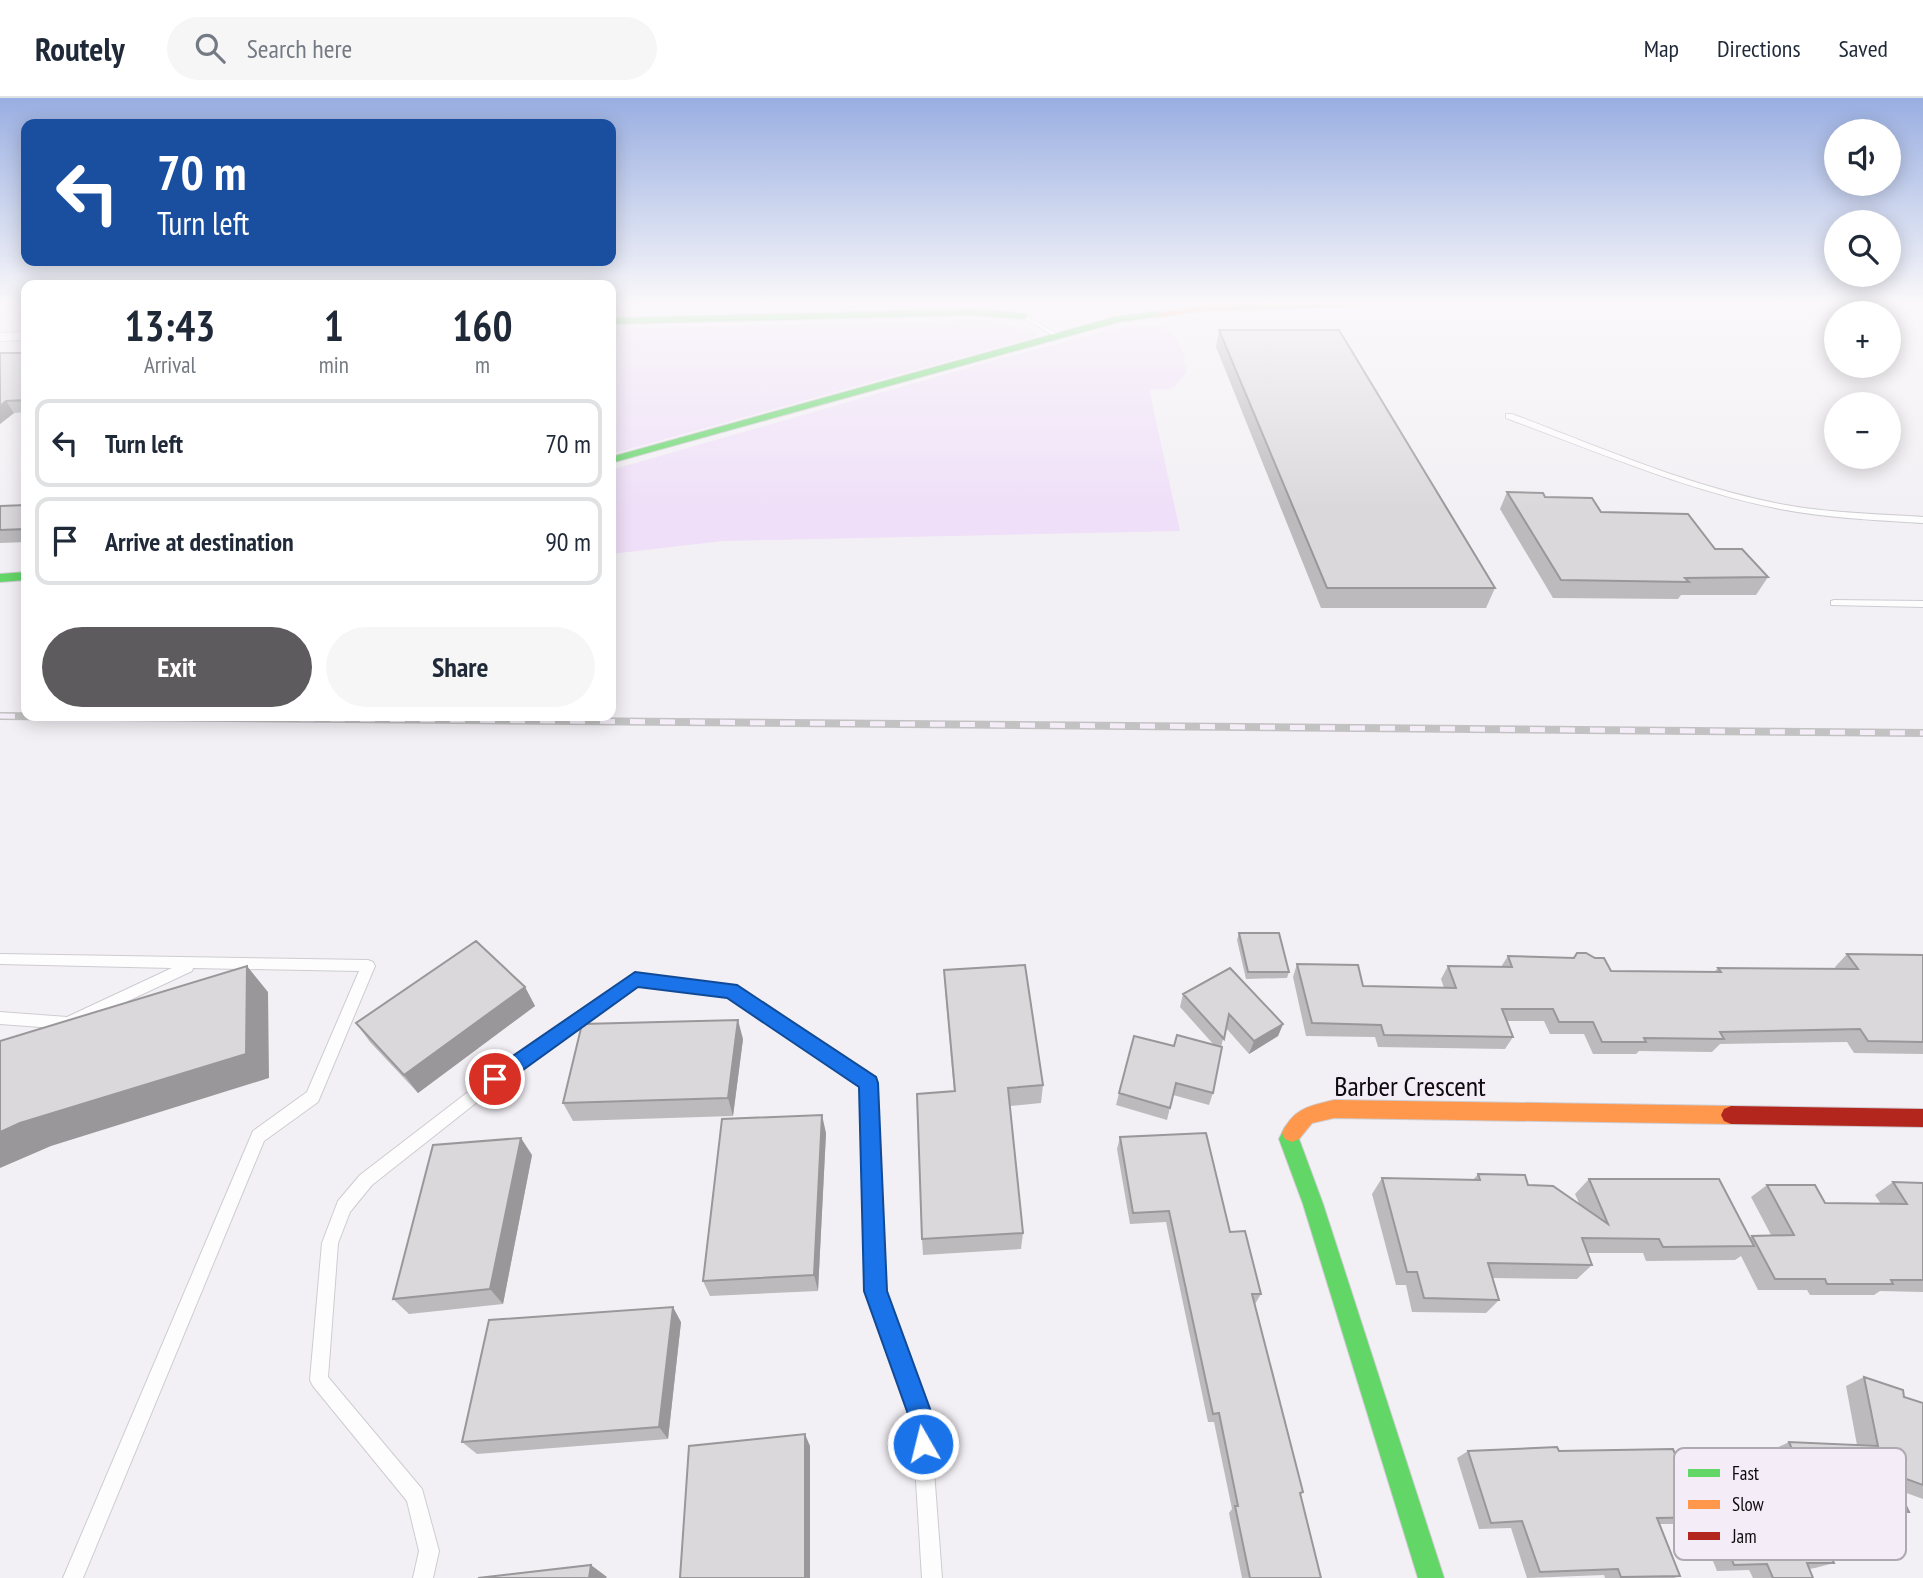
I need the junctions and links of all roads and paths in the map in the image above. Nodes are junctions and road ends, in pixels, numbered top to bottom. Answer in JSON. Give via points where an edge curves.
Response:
{"nodes":[{"id":1,"x":928,"y":371,"type":"edge"},
{"id":2,"x":1509,"y":416,"type":"dead end"},
{"id":3,"x":616,"y":459,"type":"edge"},
{"id":4,"x":1923,"y":520,"type":"edge"},
{"id":5,"x":21,"y":576,"type":"edge"},
{"id":6,"x":0,"y":578,"type":"edge"},
{"id":7,"x":1834,"y":603,"type":"dead end"},
{"id":8,"x":1923,"y":604,"type":"edge"},
{"id":9,"x":0,"y":959,"type":"edge"},
{"id":10,"x":190,"y":965,"type":"junction"},
{"id":11,"x":0,"y":1018,"type":"edge"},
{"id":12,"x":1923,"y":1118,"type":"edge"},
{"id":13,"x":73,"y":1578,"type":"edge"},
{"id":14,"x":423,"y":1578,"type":"edge"},
{"id":15,"x":932,"y":1578,"type":"edge"},
{"id":16,"x":1431,"y":1578,"type":"edge"}],
"edges":[{"from":1,"to":3,"type":"street"},
{"from":2,"to":4,"type":"lane","via":[[1666,476],[1762,502],[1814,512]]},
{"from":5,"to":6,"type":"street"},
{"from":7,"to":8,"type":"lane"},
{"from":9,"to":10,"type":"lane"},
{"from":10,"to":11,"type":"lane","via":[[68,1023]]},
{"from":10,"to":13,"type":"lane","via":[[368,966],[313,1097],[258,1136]]},
{"from":12,"to":16,"type":"street","name":"Barber Crescent","via":[[1334,1109],[1312,1112],[1296,1121],[1289,1139]]},
{"from":14,"to":15,"type":"lane","via":[[429,1551],[415,1496],[319,1380],[330,1243],[344,1207],[366,1180],[538,1046],[635,979],[731,991],[869,1083],[876,1291],[921,1417]]}]}
